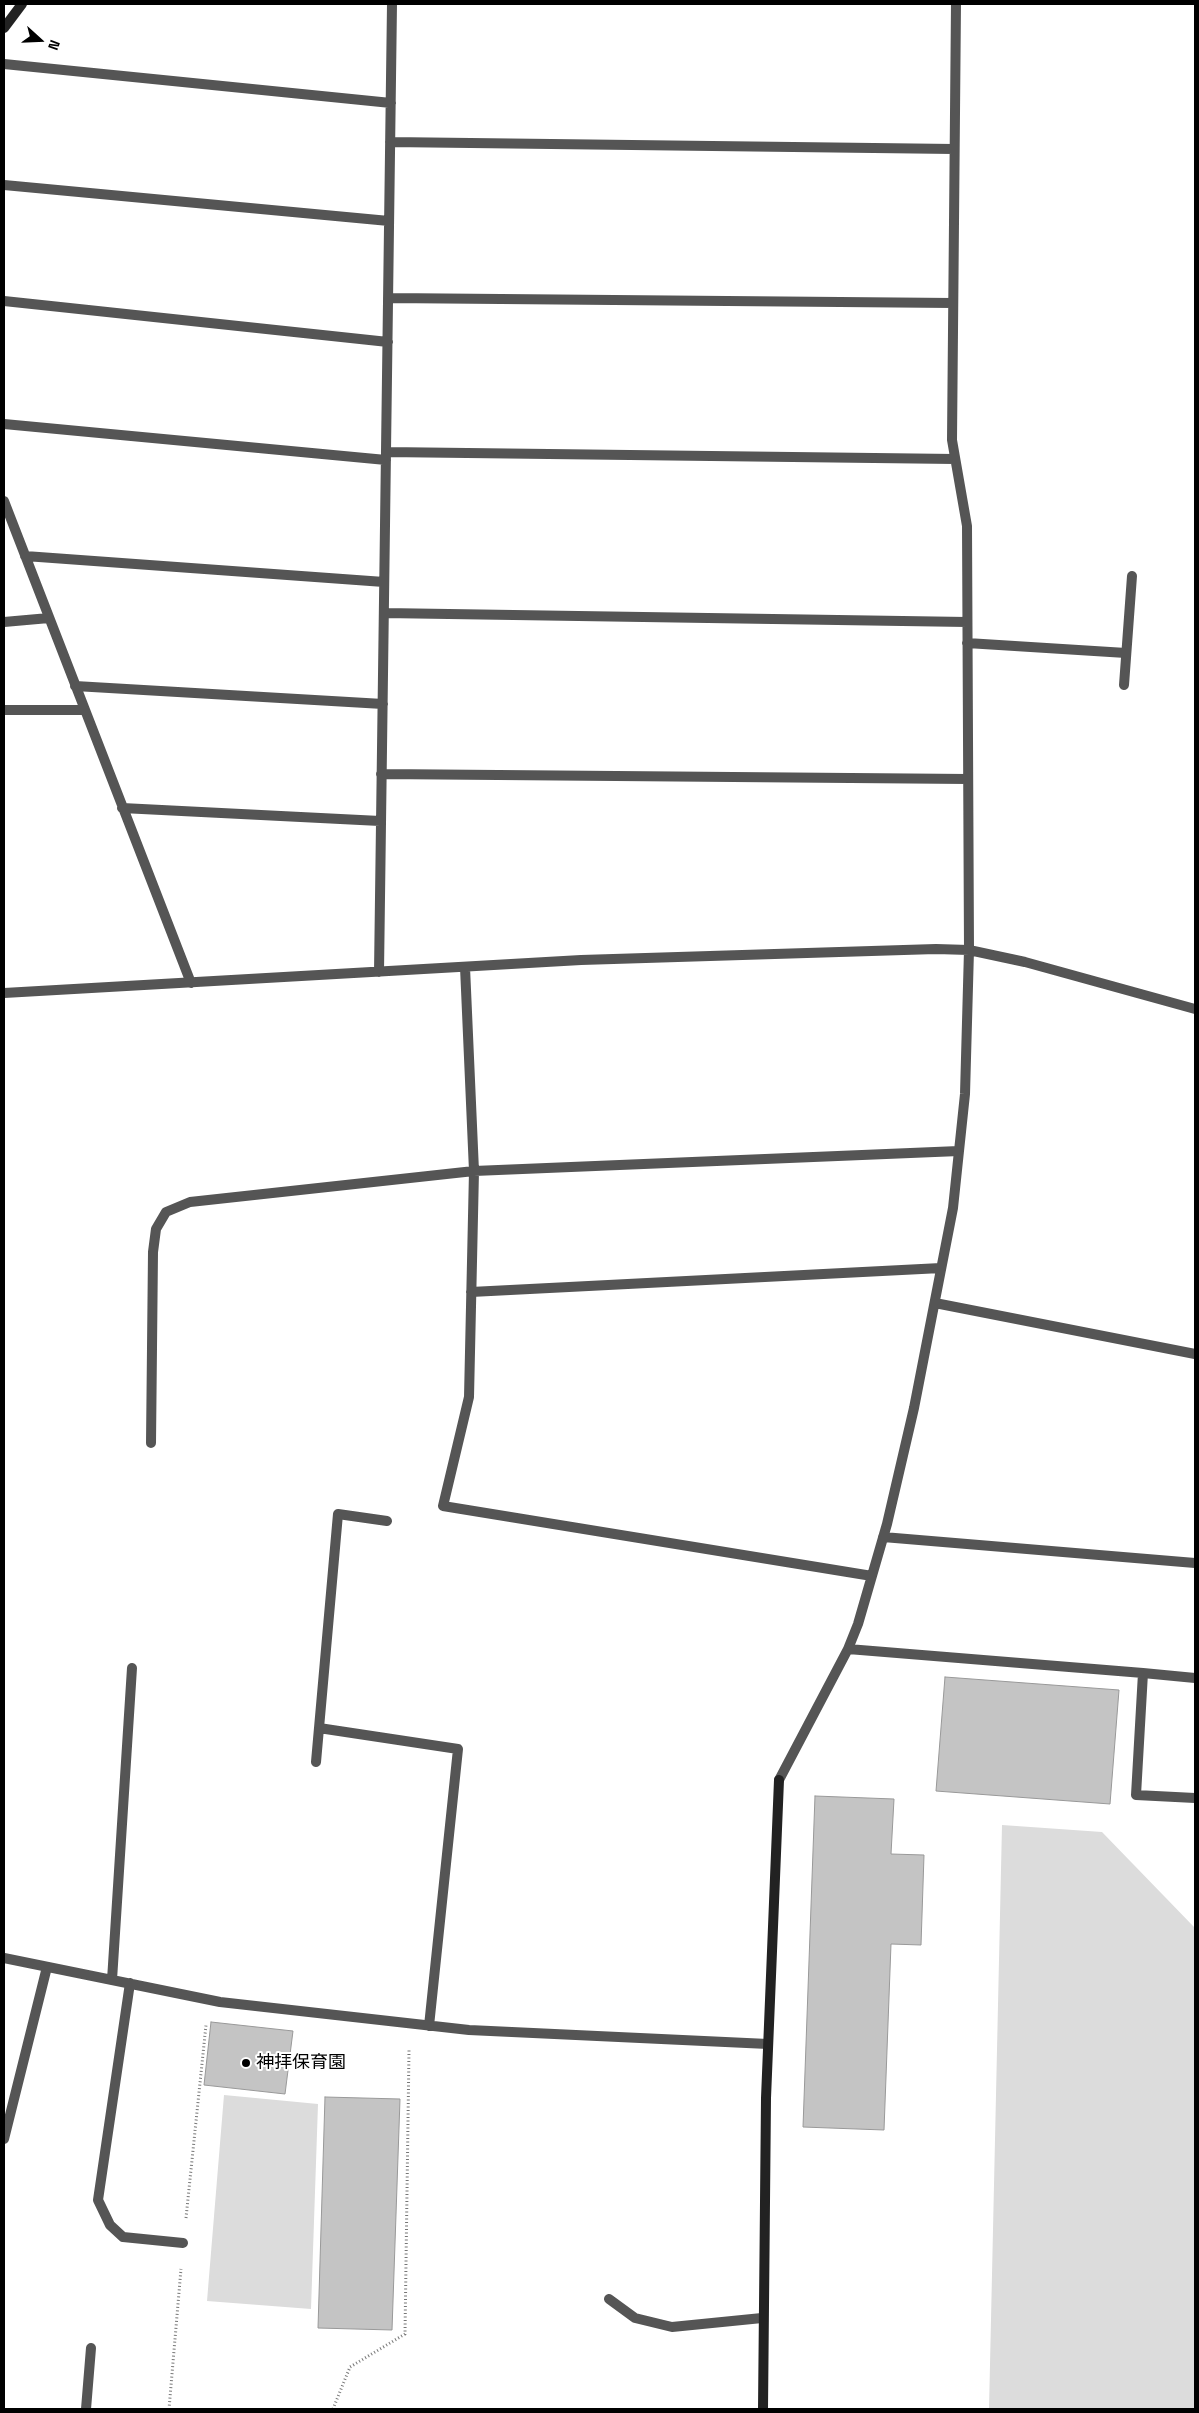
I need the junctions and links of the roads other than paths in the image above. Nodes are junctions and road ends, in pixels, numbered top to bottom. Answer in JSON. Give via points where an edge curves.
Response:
{"nodes":[{"id":1,"x":22,"y":4,"type":"edge"},
{"id":2,"x":392,"y":4,"type":"edge"},
{"id":3,"x":956,"y":4,"type":"edge"},
{"id":4,"x":4,"y":28,"type":"edge"},
{"id":5,"x":4,"y":64,"type":"edge"},
{"id":6,"x":391,"y":103,"type":"junction"},
{"id":7,"x":390,"y":142,"type":"junction"},
{"id":8,"x":954,"y":149,"type":"junction"},
{"id":9,"x":4,"y":185,"type":"edge"},
{"id":10,"x":389,"y":221,"type":"junction"},
{"id":11,"x":388,"y":298,"type":"junction"},
{"id":12,"x":4,"y":300,"type":"edge"},
{"id":13,"x":953,"y":303,"type":"junction"},
{"id":14,"x":388,"y":342,"type":"junction"},
{"id":15,"x":4,"y":424,"type":"edge"},
{"id":16,"x":386,"y":456,"type":"junction"},
{"id":17,"x":955,"y":459,"type":"junction"},
{"id":18,"x":4,"y":501,"type":"edge"},
{"id":19,"x":25,"y":556,"type":"junction"},
{"id":20,"x":1132,"y":576,"type":"dead end"},
{"id":21,"x":384,"y":582,"type":"junction"},
{"id":22,"x":384,"y":613,"type":"junction"},
{"id":23,"x":49,"y":618,"type":"junction"},
{"id":24,"x":4,"y":622,"type":"edge"},
{"id":25,"x":967,"y":622,"type":"junction"},
{"id":26,"x":967,"y":643,"type":"junction"},
{"id":27,"x":1126,"y":653,"type":"junction"},
{"id":28,"x":1124,"y":685,"type":"dead end"},
{"id":29,"x":75,"y":686,"type":"junction"},
{"id":30,"x":382,"y":704,"type":"junction"},
{"id":31,"x":4,"y":710,"type":"edge"},
{"id":32,"x":85,"y":710,"type":"junction"},
{"id":33,"x":381,"y":774,"type":"junction"},
{"id":34,"x":968,"y":779,"type":"junction"},
{"id":35,"x":122,"y":808,"type":"junction"},
{"id":36,"x":380,"y":820,"type":"junction"},
{"id":37,"x":969,"y":950,"type":"junction"},
{"id":38,"x":465,"y":967,"type":"junction"},
{"id":39,"x":378,"y":972,"type":"junction"},
{"id":40,"x":190,"y":983,"type":"junction"},
{"id":41,"x":4,"y":994,"type":"edge"},
{"id":42,"x":1195,"y":1009,"type":"edge"},
{"id":43,"x":959,"y":1150,"type":"junction"},
{"id":44,"x":474,"y":1171,"type":"junction"},
{"id":45,"x":941,"y":1268,"type":"junction"},
{"id":46,"x":471,"y":1292,"type":"junction"},
{"id":47,"x":934,"y":1303,"type":"junction"},
{"id":48,"x":1195,"y":1354,"type":"edge"},
{"id":49,"x":151,"y":1443,"type":"dead end"},
{"id":50,"x":388,"y":1521,"type":"dead end"},
{"id":51,"x":883,"y":1537,"type":"junction"},
{"id":52,"x":1195,"y":1563,"type":"edge"},
{"id":53,"x":872,"y":1576,"type":"junction"},
{"id":54,"x":848,"y":1649,"type":"junction"},
{"id":55,"x":132,"y":1668,"type":"dead end"},
{"id":56,"x":1143,"y":1673,"type":"junction"},
{"id":57,"x":1195,"y":1678,"type":"edge"},
{"id":58,"x":318,"y":1728,"type":"junction"},
{"id":59,"x":316,"y":1762,"type":"dead end"},
{"id":60,"x":1195,"y":1798,"type":"edge"},
{"id":61,"x":4,"y":1958,"type":"edge"},
{"id":62,"x":47,"y":1967,"type":"junction"},
{"id":63,"x":112,"y":1980,"type":"junction"},
{"id":64,"x":130,"y":1983,"type":"junction"},
{"id":65,"x":429,"y":2026,"type":"junction"},
{"id":66,"x":768,"y":2044,"type":"junction"},
{"id":67,"x":4,"y":2139,"type":"edge"},
{"id":68,"x":183,"y":2244,"type":"road end"},
{"id":69,"x":609,"y":2299,"type":"dead end"},
{"id":70,"x":762,"y":2318,"type":"junction"},
{"id":71,"x":91,"y":2348,"type":"dead end"},
{"id":72,"x":86,"y":2409,"type":"edge"},
{"id":73,"x":763,"y":2409,"type":"edge"}],
"edges":[{"from":1,"to":4,"type":"street"},
{"from":2,"to":6,"type":"street"},
{"from":3,"to":8,"type":"street"},
{"from":5,"to":6,"type":"street"},
{"from":6,"to":7,"type":"street"},
{"from":7,"to":8,"type":"street"},
{"from":7,"to":10,"type":"street"},
{"from":8,"to":13,"type":"street"},
{"from":9,"to":10,"type":"street"},
{"from":10,"to":11,"type":"street"},
{"from":11,"to":13,"type":"street"},
{"from":11,"to":14,"type":"street"},
{"from":12,"to":14,"type":"street"},
{"from":13,"to":17,"type":"street","via":[[952,440]]},
{"from":14,"to":16,"type":"street"},
{"from":15,"to":16,"type":"street"},
{"from":16,"to":17,"type":"street"},
{"from":16,"to":21,"type":"street"},
{"from":17,"to":25,"type":"street","via":[[967,526]]},
{"from":18,"to":19,"type":"street"},
{"from":19,"to":21,"type":"street"},
{"from":19,"to":23,"type":"street"},
{"from":20,"to":27,"type":"street"},
{"from":21,"to":22,"type":"street"},
{"from":22,"to":25,"type":"street"},
{"from":22,"to":30,"type":"street"},
{"from":23,"to":24,"type":"street"},
{"from":23,"to":29,"type":"street"},
{"from":25,"to":26,"type":"street"},
{"from":26,"to":27,"type":"street"},
{"from":26,"to":34,"type":"street"},
{"from":27,"to":28,"type":"street"},
{"from":29,"to":30,"type":"street"},
{"from":29,"to":32,"type":"street"},
{"from":30,"to":33,"type":"street"},
{"from":31,"to":32,"type":"street"},
{"from":32,"to":35,"type":"street"},
{"from":33,"to":34,"type":"street"},
{"from":33,"to":36,"type":"street"},
{"from":34,"to":37,"type":"street"},
{"from":35,"to":36,"type":"street"},
{"from":35,"to":40,"type":"street"},
{"from":36,"to":39,"type":"street"},
{"from":37,"to":38,"type":"street","via":[[806,952]]},
{"from":37,"to":42,"type":"street","via":[[1025,962]]},
{"from":37,"to":43,"type":"street","via":[[965,1094]]},
{"from":38,"to":39,"type":"street"},
{"from":38,"to":44,"type":"street"},
{"from":39,"to":40,"type":"street"},
{"from":40,"to":41,"type":"street"},
{"from":43,"to":44,"type":"street"},
{"from":43,"to":45,"type":"street","via":[[953,1208]]},
{"from":44,"to":46,"type":"street"},
{"from":44,"to":49,"type":"street","via":[[190,1202],[166,1212],[156,1229],[153,1252]]},
{"from":45,"to":46,"type":"street"},
{"from":45,"to":47,"type":"street"},
{"from":46,"to":53,"type":"street","via":[[469,1396],[442,1506]]},
{"from":47,"to":48,"type":"street"},
{"from":47,"to":51,"type":"street","via":[[912,1417]]},
{"from":50,"to":58,"type":"street","via":[[338,1514]]},
{"from":51,"to":52,"type":"street"},
{"from":51,"to":53,"type":"street"},
{"from":53,"to":54,"type":"street"},
{"from":54,"to":56,"type":"street"},
{"from":54,"to":66,"type":"street","via":[[779,1780]]},
{"from":55,"to":63,"type":"street"},
{"from":56,"to":57,"type":"street"},
{"from":56,"to":60,"type":"street","via":[[1136,1795]]},
{"from":58,"to":59,"type":"street"},
{"from":58,"to":65,"type":"street","via":[[458,1749]]},
{"from":61,"to":62,"type":"street"},
{"from":62,"to":63,"type":"street"},
{"from":62,"to":67,"type":"street"},
{"from":63,"to":64,"type":"street"},
{"from":64,"to":65,"type":"street","via":[[209,2000]]},
{"from":64,"to":68,"type":"street","via":[[98,2200],[110,2224],[123,2237]]},
{"from":65,"to":66,"type":"street"},
{"from":66,"to":70,"type":"street"},
{"from":69,"to":70,"type":"street","via":[[635,2318],[672,2327]]},
{"from":70,"to":73,"type":"street"},
{"from":71,"to":72,"type":"street"}]}
